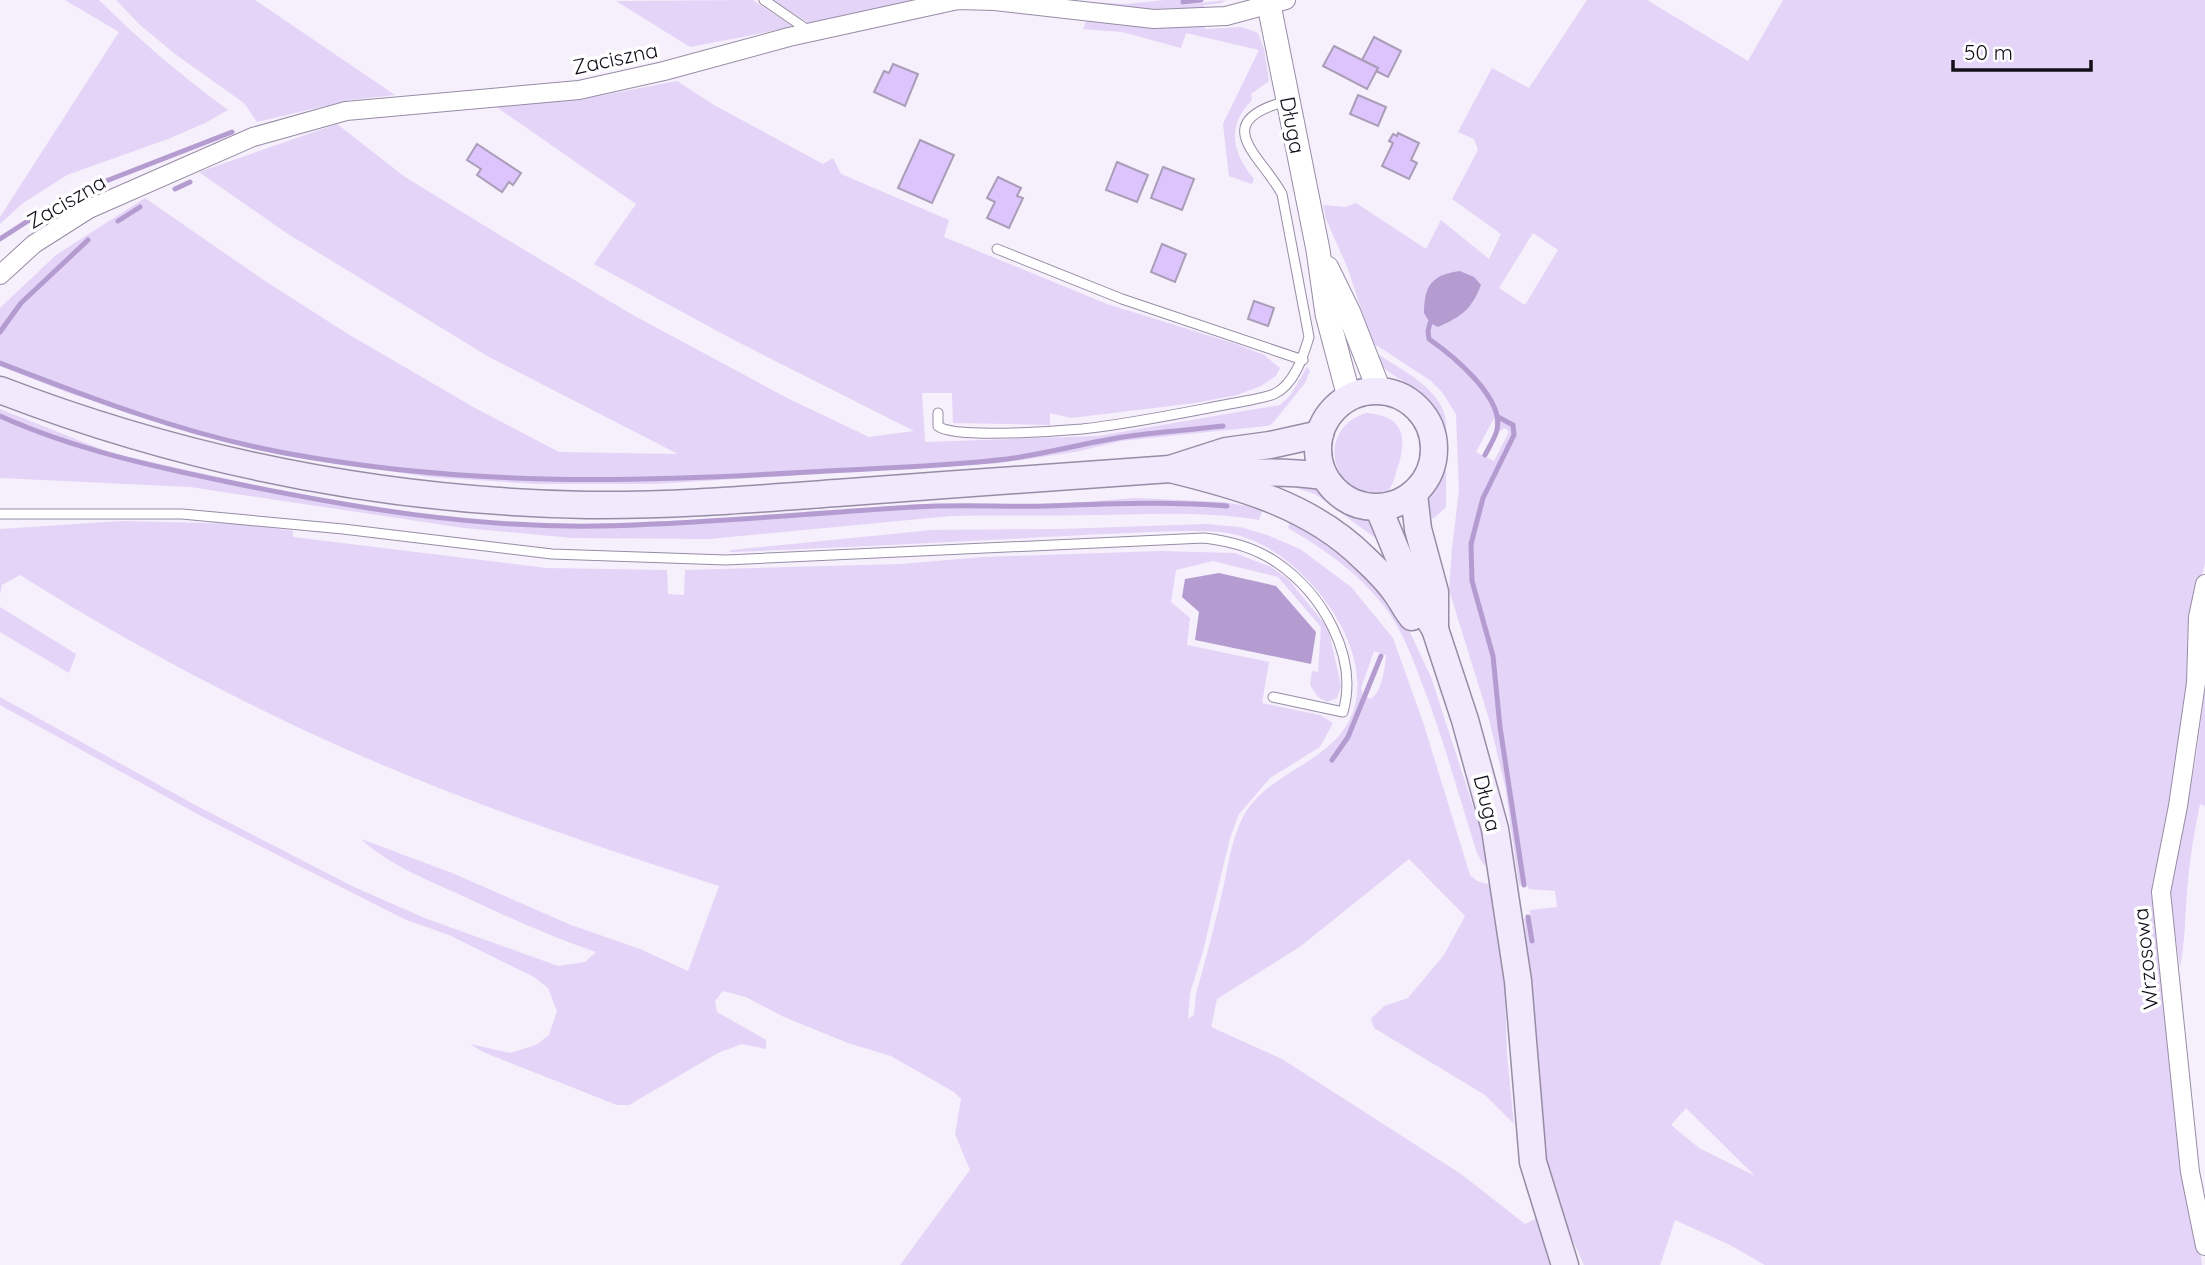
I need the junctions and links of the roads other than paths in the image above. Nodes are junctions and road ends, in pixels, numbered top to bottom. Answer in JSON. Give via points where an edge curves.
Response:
{"nodes":[{"id":1,"x":764,"y":0,"type":"edge"},
{"id":2,"x":1275,"y":2,"type":"edge"},
{"id":3,"x":811,"y":32,"type":"junction"},
{"id":4,"x":1288,"y":101,"type":"junction"},
{"id":5,"x":997,"y":249,"type":"dead end"},
{"id":6,"x":1318,"y":250,"type":"junction"},
{"id":7,"x":0,"y":275,"type":"edge"},
{"id":8,"x":1303,"y":360,"type":"junction"},
{"id":9,"x":0,"y":390,"type":"edge"},
{"id":10,"x":1379,"y":390,"type":"junction"},
{"id":11,"x":1349,"y":397,"type":"junction"},
{"id":12,"x":938,"y":413,"type":"dead end"},
{"id":13,"x":1320,"y":434,"type":"junction"},
{"id":14,"x":1170,"y":469,"type":"junction"},
{"id":15,"x":1324,"y":476,"type":"junction"},
{"id":16,"x":1206,"y":478,"type":"junction"},
{"id":17,"x":1414,"y":494,"type":"junction"},
{"id":18,"x":1379,"y":509,"type":"junction"},
{"id":19,"x":0,"y":514,"type":"edge"},
{"id":20,"x":2205,"y":584,"type":"edge"},
{"id":21,"x":1439,"y":640,"type":"junction"},
{"id":22,"x":1273,"y":697,"type":"dead end"},
{"id":23,"x":2205,"y":1246,"type":"edge"},
{"id":24,"x":1565,"y":1265,"type":"edge"}],
"edges":[{"from":1,"to":3,"type":"lane"},
{"from":2,"to":3,"type":"street","name":"Zaciszna","via":[[1226,16],[1154,19],[958,0]]},
{"from":2,"to":4,"type":"street","name":"Długa"},
{"from":3,"to":7,"type":"street","name":"Zaciszna","via":[[579,90],[346,111],[253,137],[89,209],[34,244]]},
{"from":4,"to":6,"type":"street","name":"Długa"},
{"from":4,"to":8,"type":"lane","via":[[1269,106],[1250,120],[1245,143],[1282,194],[1309,337]]},
{"from":5,"to":8,"type":"lane","via":[[1122,299]]},
{"from":6,"to":10,"type":"street","name":"Długa"},
{"from":6,"to":11,"type":"street","name":"Długa","via":[[1327,314]]},
{"from":8,"to":12,"type":"lane","via":[[1276,394],[1082,429],[965,433],[943,430],[938,426]]},
{"from":9,"to":14,"type":"main road","via":[[115,430],[238,464],[358,487],[514,502],[713,501]]},
{"from":10,"to":11,"type":"main road"},
{"from":10,"to":17,"type":"main road","via":[[1413,402],[1433,432],[1432,467]]},
{"from":11,"to":13,"type":"main road","via":[[1326,419]]},
{"from":13,"to":14,"type":"main road","via":[[1226,451]]},
{"from":13,"to":15,"type":"main road","via":[[1317,448]]},
{"from":14,"to":16,"type":"main road"},
{"from":15,"to":16,"type":"main road","via":[[1285,471]]},
{"from":15,"to":18,"type":"main road","via":[[1348,500]]},
{"from":16,"to":21,"type":"main road","via":[[1280,503],[1330,529],[1382,576],[1408,613]]},
{"from":17,"to":18,"type":"main road"},
{"from":17,"to":21,"type":"main road","name":"Długa","via":[[1435,592]]},
{"from":18,"to":21,"type":"main road","name":"Długa","via":[[1414,594]]},
{"from":19,"to":22,"type":"lane","via":[[182,513],[552,554],[726,560],[1226,540],[1250,547],[1299,581],[1333,627],[1341,648],[1346,673],[1343,712]]},
{"from":20,"to":23,"type":"street","name":"Wrzosowa","via":[[2198,617],[2196,683],[2161,892],[2190,1172]]},
{"from":21,"to":24,"type":"main road","name":"Długa","via":[[1495,829],[1518,981],[1533,1162]]}]}
